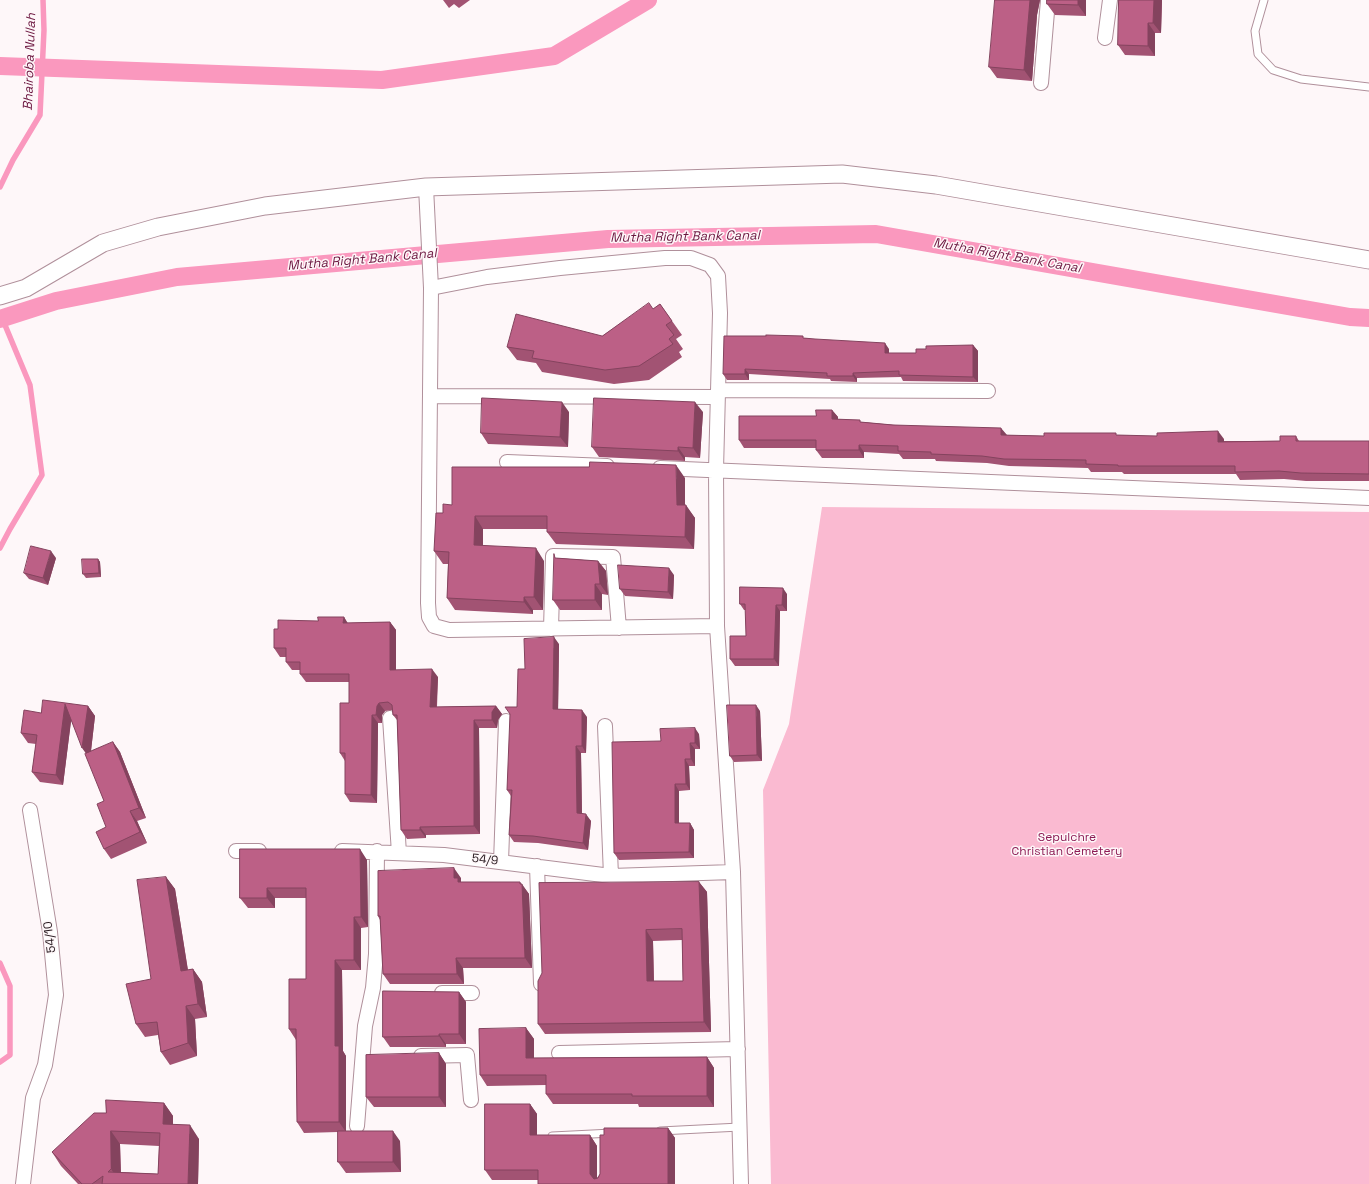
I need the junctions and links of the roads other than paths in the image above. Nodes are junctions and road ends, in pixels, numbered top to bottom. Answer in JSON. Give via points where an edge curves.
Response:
{"nodes":[{"id":1,"x":1048,"y":0,"type":"edge"},
{"id":2,"x":1110,"y":0,"type":"edge"},
{"id":3,"x":1264,"y":0,"type":"edge"},
{"id":4,"x":1105,"y":38,"type":"dead end"},
{"id":5,"x":1041,"y":83,"type":"dead end"},
{"id":6,"x":1369,"y":87,"type":"edge"},
{"id":7,"x":426,"y":187,"type":"junction"},
{"id":8,"x":1369,"y":260,"type":"edge"},
{"id":9,"x":431,"y":288,"type":"junction"},
{"id":10,"x":0,"y":296,"type":"edge"},
{"id":11,"x":988,"y":391,"type":"dead end"},
{"id":12,"x":718,"y":393,"type":"junction"},
{"id":13,"x":430,"y":396,"type":"junction"},
{"id":14,"x":507,"y":462,"type":"dead end"},
{"id":15,"x":623,"y":466,"type":"edge"},
{"id":16,"x":646,"y":467,"type":"edge"},
{"id":17,"x":716,"y":470,"type":"junction"},
{"id":18,"x":1369,"y":498,"type":"edge"},
{"id":19,"x":717,"y":626,"type":"junction"},
{"id":20,"x":619,"y":628,"type":"junction"},
{"id":21,"x":550,"y":629,"type":"junction"},
{"id":22,"x":390,"y":718,"type":"dead end"},
{"id":23,"x":506,"y":721,"type":"dead end"},
{"id":24,"x":605,"y":726,"type":"dead end"},
{"id":25,"x":30,"y":810,"type":"dead end"},
{"id":26,"x":236,"y":852,"type":"dead end"},
{"id":27,"x":275,"y":852,"type":"edge"},
{"id":28,"x":330,"y":852,"type":"edge"},
{"id":29,"x":377,"y":852,"type":"junction"},
{"id":30,"x":399,"y":853,"type":"junction"},
{"id":31,"x":502,"y":862,"type":"junction"},
{"id":32,"x":537,"y":866,"type":"junction"},
{"id":33,"x":733,"y":872,"type":"junction"},
{"id":34,"x":611,"y":876,"type":"junction"},
{"id":35,"x":541,"y":984,"type":"edge"},
{"id":36,"x":387,"y":993,"type":"edge"},
{"id":37,"x":425,"y":993,"type":"edge"},
{"id":38,"x":472,"y":993,"type":"dead end"},
{"id":39,"x":371,"y":994,"type":"junction"},
{"id":40,"x":738,"y":1049,"type":"junction"},
{"id":41,"x":559,"y":1053,"type":"dead end"},
{"id":42,"x":363,"y":1056,"type":"junction"},
{"id":43,"x":378,"y":1056,"type":"edge"},
{"id":44,"x":408,"y":1056,"type":"edge"},
{"id":45,"x":471,"y":1100,"type":"dead end"},
{"id":46,"x":357,"y":1126,"type":"dead end"},
{"id":47,"x":740,"y":1127,"type":"junction"},
{"id":48,"x":656,"y":1131,"type":"edge"},
{"id":49,"x":617,"y":1133,"type":"edge"},
{"id":50,"x":552,"y":1136,"type":"edge"},
{"id":51,"x":23,"y":1184,"type":"edge"},
{"id":52,"x":741,"y":1184,"type":"edge"}],
"edges":[{"from":1,"to":5,"type":"street"},
{"from":2,"to":4,"type":"street"},
{"from":3,"to":6,"type":"lane","via":[[1255,31],[1258,54],[1273,70],[1301,79]]},
{"from":7,"to":8,"type":"street","via":[[842,174],[936,185]]},
{"from":7,"to":9,"type":"street"},
{"from":7,"to":10,"type":"street","via":[[265,206],[158,227],[103,244],[26,288]]},
{"from":9,"to":12,"type":"street","via":[[487,277],[560,268],[664,258],[691,258],[710,265],[718,276]]},
{"from":9,"to":13,"type":"street"},
{"from":11,"to":12,"type":"street"},
{"from":12,"to":13,"type":"street"},
{"from":12,"to":17,"type":"street"},
{"from":13,"to":21,"type":"street","via":[[429,617],[434,626],[448,630]]},
{"from":14,"to":15,"type":"street"},
{"from":16,"to":17,"type":"street"},
{"from":17,"to":18,"type":"street"},
{"from":17,"to":19,"type":"street"},
{"from":19,"to":20,"type":"street"},
{"from":19,"to":33,"type":"street"},
{"from":20,"to":21,"type":"street"},
{"from":20,"to":21,"type":"street","via":[[613,557],[553,556]]},
{"from":22,"to":30,"type":"street"},
{"from":23,"to":31,"type":"street"},
{"from":24,"to":34,"type":"street"},
{"from":25,"to":51,"type":"street","name":"54/10","via":[[50,932],[56,995],[45,1065],[34,1098]]},
{"from":26,"to":27,"type":"street"},
{"from":28,"to":29,"type":"street","name":"54/9"},
{"from":29,"to":30,"type":"street","name":"54/9"},
{"from":29,"to":39,"type":"street","via":[[376,954]]},
{"from":30,"to":31,"type":"street","name":"54/9"},
{"from":31,"to":32,"type":"street","name":"54/9"},
{"from":32,"to":34,"type":"street","name":"54/9"},
{"from":32,"to":35,"type":"street"},
{"from":33,"to":34,"type":"street","name":"54/9"},
{"from":33,"to":40,"type":"street"},
{"from":36,"to":39,"type":"street"},
{"from":37,"to":38,"type":"street"},
{"from":39,"to":42,"type":"street"},
{"from":40,"to":41,"type":"street"},
{"from":40,"to":47,"type":"street"},
{"from":42,"to":43,"type":"street"},
{"from":42,"to":46,"type":"street"},
{"from":44,"to":45,"type":"street","via":[[467,1055]]},
{"from":47,"to":48,"type":"lane"},
{"from":47,"to":52,"type":"street"},
{"from":49,"to":50,"type":"lane","via":[[602,1137]]}]}
